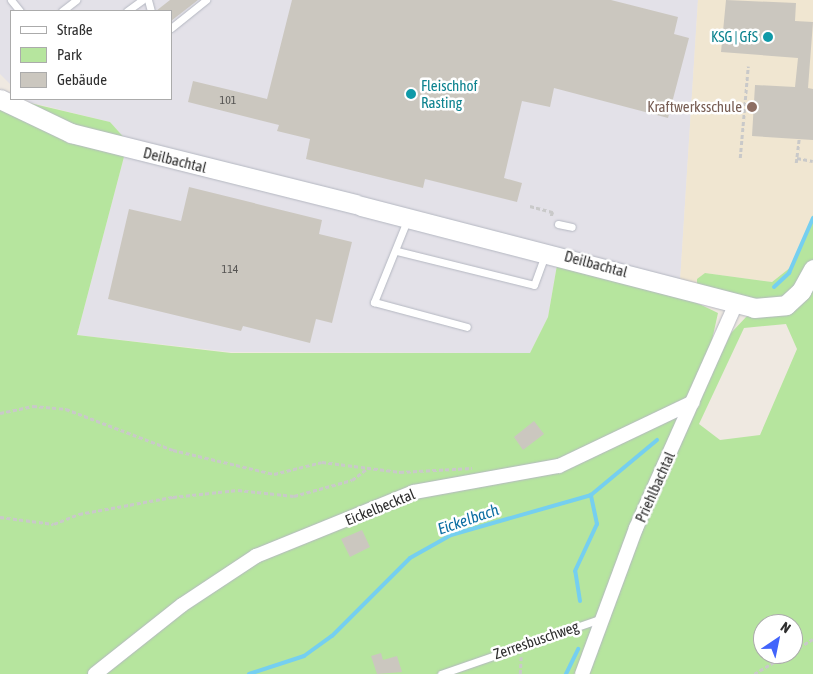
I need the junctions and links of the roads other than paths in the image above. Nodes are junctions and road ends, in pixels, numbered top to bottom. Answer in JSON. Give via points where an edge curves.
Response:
{"nodes":[{"id":1,"x":11,"y":0,"type":"edge"},
{"id":2,"x":76,"y":0,"type":"edge"},
{"id":3,"x":142,"y":0,"type":"edge"},
{"id":4,"x":206,"y":0,"type":"edge"},
{"id":5,"x":19,"y":10,"type":"edge"},
{"id":6,"x":63,"y":10,"type":"edge"},
{"id":7,"x":128,"y":10,"type":"edge"},
{"id":8,"x":172,"y":27,"type":"edge"},
{"id":9,"x":0,"y":99,"type":"edge"},
{"id":10,"x":408,"y":218,"type":"junction"},
{"id":11,"x":558,"y":224,"type":"dead end"},
{"id":12,"x":572,"y":227,"type":"dead end"},
{"id":13,"x":397,"y":251,"type":"junction"},
{"id":14,"x":546,"y":251,"type":"junction"},
{"id":15,"x":813,"y":269,"type":"edge"},
{"id":16,"x":736,"y":303,"type":"junction"},
{"id":17,"x":467,"y":327,"type":"dead end"},
{"id":18,"x":693,"y":402,"type":"junction"},
{"id":19,"x":603,"y":618,"type":"junction"},
{"id":20,"x":95,"y":674,"type":"edge"},
{"id":21,"x":441,"y":674,"type":"edge"},
{"id":22,"x":582,"y":674,"type":"edge"}],
"edges":[{"from":1,"to":5,"type":"lane"},
{"from":2,"to":6,"type":"lane"},
{"from":3,"to":7,"type":"lane"},
{"from":4,"to":8,"type":"lane"},
{"from":9,"to":10,"type":"street","name":"Deilbachtal","via":[[71,133]]},
{"from":10,"to":13,"type":"lane"},
{"from":10,"to":14,"type":"street","name":"Deilbachtal"},
{"from":11,"to":12,"type":"lane"},
{"from":13,"to":14,"type":"lane","via":[[534,285]]},
{"from":13,"to":17,"type":"lane","via":[[374,302]]},
{"from":14,"to":16,"type":"street","name":"Deilbachtal"},
{"from":15,"to":16,"type":"street","name":"Deilbachtal","via":[[801,291],[786,305],[765,309]]},
{"from":16,"to":18,"type":"street","name":"Priehlbachtal"},
{"from":18,"to":19,"type":"street","name":"Priehlbachtal","via":[[636,528]]},
{"from":18,"to":20,"type":"street","name":"Eickelbecktal","via":[[559,466],[414,492],[256,556],[182,605]]},
{"from":19,"to":21,"type":"lane","name":"Zerresbuschweg"},
{"from":19,"to":22,"type":"street","name":"Priehlbachtal"}]}
